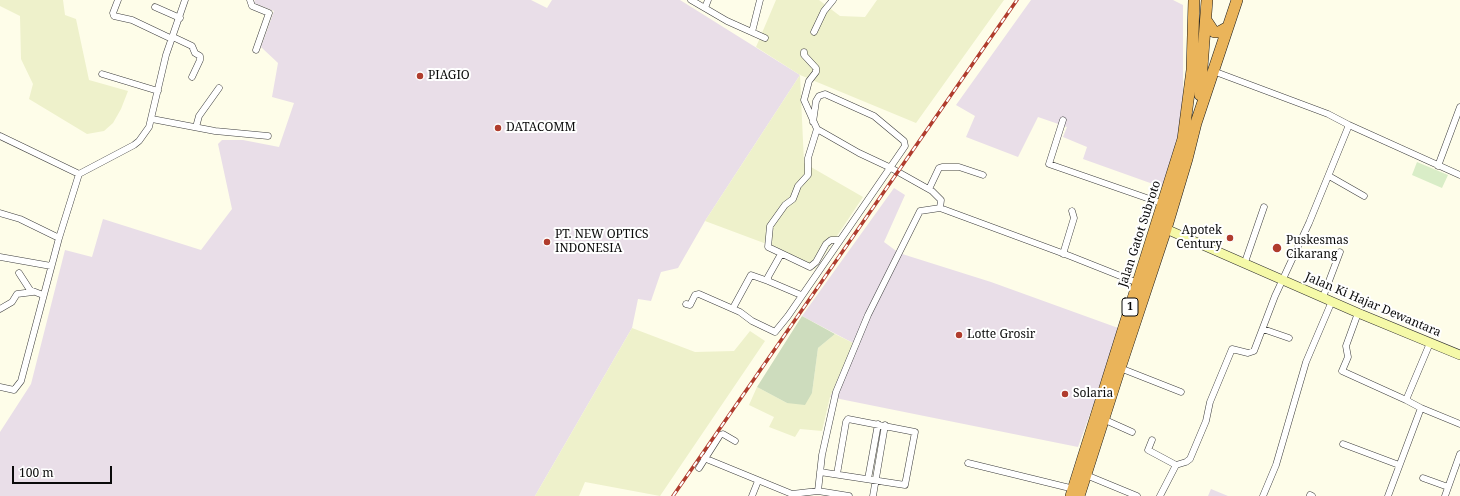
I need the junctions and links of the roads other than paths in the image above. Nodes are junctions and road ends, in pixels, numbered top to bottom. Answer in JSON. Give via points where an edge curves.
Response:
{"nodes":[{"id":1,"x":118,"y":0,"type":"edge"},
{"id":2,"x":185,"y":0,"type":"edge"},
{"id":3,"x":250,"y":0,"type":"edge"},
{"id":4,"x":691,"y":0,"type":"edge"},
{"id":5,"x":708,"y":0,"type":"edge"},
{"id":6,"x":760,"y":0,"type":"edge"},
{"id":7,"x":833,"y":0,"type":"edge"},
{"id":8,"x":1194,"y":0,"type":"edge"},
{"id":9,"x":1206,"y":0,"type":"edge"},
{"id":10,"x":1237,"y":0,"type":"edge"},
{"id":11,"x":155,"y":7,"type":"dead end"},
{"id":12,"x":705,"y":8,"type":"junction"},
{"id":13,"x":180,"y":18,"type":"junction"},
{"id":14,"x":1206,"y":20,"type":"junction"},
{"id":15,"x":1228,"y":27,"type":"junction"},
{"id":16,"x":752,"y":32,"type":"junction"},
{"id":17,"x":814,"y":32,"type":"dead end"},
{"id":18,"x":173,"y":38,"type":"junction"},
{"id":19,"x":765,"y":38,"type":"dead end"},
{"id":20,"x":256,"y":50,"type":"dead end"},
{"id":21,"x":804,"y":52,"type":"dead end"},
{"id":22,"x":1214,"y":71,"type":"junction"},
{"id":23,"x":102,"y":74,"type":"dead end"},
{"id":24,"x":192,"y":77,"type":"dead end"},
{"id":25,"x":219,"y":88,"type":"dead end"},
{"id":26,"x":158,"y":91,"type":"junction"},
{"id":27,"x":1460,"y":107,"type":"edge"},
{"id":28,"x":152,"y":119,"type":"junction"},
{"id":29,"x":1063,"y":120,"type":"dead end"},
{"id":30,"x":813,"y":122,"type":"junction"},
{"id":31,"x":1196,"y":123,"type":"junction"},
{"id":32,"x":1349,"y":125,"type":"junction"},
{"id":33,"x":196,"y":127,"type":"junction"},
{"id":34,"x":818,"y":128,"type":"junction"},
{"id":35,"x":0,"y":136,"type":"edge"},
{"id":36,"x":268,"y":136,"type":"dead end"},
{"id":37,"x":1438,"y":166,"type":"junction"},
{"id":38,"x":891,"y":168,"type":"junction"},
{"id":39,"x":79,"y":174,"type":"junction"},
{"id":40,"x":983,"y":175,"type":"dead end"},
{"id":41,"x":1460,"y":175,"type":"edge"},
{"id":42,"x":1329,"y":176,"type":"junction"},
{"id":43,"x":929,"y":189,"type":"junction"},
{"id":44,"x":1364,"y":196,"type":"dead end"},
{"id":45,"x":1164,"y":204,"type":"junction"},
{"id":46,"x":1264,"y":207,"type":"dead end"},
{"id":47,"x":940,"y":208,"type":"junction"},
{"id":48,"x":1072,"y":211,"type":"dead end"},
{"id":49,"x":0,"y":213,"type":"edge"},
{"id":50,"x":1166,"y":229,"type":"junction"},
{"id":51,"x":59,"y":238,"type":"junction"},
{"id":52,"x":840,"y":240,"type":"junction"},
{"id":53,"x":1340,"y":252,"type":"dead end"},
{"id":54,"x":781,"y":254,"type":"junction"},
{"id":55,"x":1063,"y":254,"type":"junction"},
{"id":56,"x":0,"y":257,"type":"edge"},
{"id":57,"x":1245,"y":262,"type":"junction"},
{"id":58,"x":51,"y":266,"type":"junction"},
{"id":59,"x":20,"y":273,"type":"dead end"},
{"id":60,"x":1283,"y":279,"type":"junction"},
{"id":61,"x":768,"y":281,"type":"junction"},
{"id":62,"x":1138,"y":284,"type":"junction"},
{"id":63,"x":33,"y":292,"type":"junction"},
{"id":64,"x":43,"y":295,"type":"junction"},
{"id":65,"x":801,"y":295,"type":"junction"},
{"id":66,"x":1323,"y":297,"type":"junction"},
{"id":67,"x":1332,"y":301,"type":"junction"},
{"id":68,"x":686,"y":304,"type":"dead end"},
{"id":69,"x":733,"y":308,"type":"junction"},
{"id":70,"x":0,"y":309,"type":"edge"},
{"id":71,"x":1358,"y":313,"type":"junction"},
{"id":72,"x":1263,"y":329,"type":"junction"},
{"id":73,"x":1288,"y":338,"type":"dead end"},
{"id":74,"x":1430,"y":343,"type":"junction"},
{"id":75,"x":1460,"y":355,"type":"edge"},
{"id":76,"x":1120,"y":368,"type":"junction"},
{"id":77,"x":0,"y":388,"type":"edge"},
{"id":78,"x":1181,"y":392,"type":"dead end"},
{"id":79,"x":1406,"y":400,"type":"junction"},
{"id":80,"x":1421,"y":408,"type":"junction"},
{"id":81,"x":1103,"y":419,"type":"junction"},
{"id":82,"x":878,"y":424,"type":"junction"},
{"id":83,"x":1460,"y":424,"type":"edge"},
{"id":84,"x":885,"y":425,"type":"junction"},
{"id":85,"x":1132,"y":432,"type":"dead end"},
{"id":86,"x":1152,"y":440,"type":"dead end"},
{"id":87,"x":735,"y":441,"type":"dead end"},
{"id":88,"x":1343,"y":444,"type":"dead end"},
{"id":89,"x":1460,"y":454,"type":"edge"},
{"id":90,"x":704,"y":458,"type":"junction"},
{"id":91,"x":968,"y":463,"type":"dead end"},
{"id":92,"x":1176,"y":465,"type":"junction"},
{"id":93,"x":1399,"y":465,"type":"junction"},
{"id":94,"x":699,"y":468,"type":"dead end"},
{"id":95,"x":820,"y":472,"type":"junction"},
{"id":96,"x":837,"y":474,"type":"junction"},
{"id":97,"x":1086,"y":475,"type":"junction"},
{"id":98,"x":1423,"y":478,"type":"dead end"},
{"id":99,"x":868,"y":480,"type":"junction"},
{"id":100,"x":876,"y":480,"type":"junction"},
{"id":101,"x":758,"y":481,"type":"junction"},
{"id":102,"x":1448,"y":487,"type":"junction"},
{"id":103,"x":818,"y":491,"type":"junction"},
{"id":104,"x":1075,"y":494,"type":"edge"},
{"id":105,"x":837,"y":495,"type":"edge"},
{"id":106,"x":752,"y":496,"type":"edge"},
{"id":107,"x":849,"y":496,"type":"edge"},
{"id":108,"x":873,"y":496,"type":"edge"},
{"id":109,"x":1137,"y":496,"type":"edge"},
{"id":110,"x":1160,"y":496,"type":"edge"},
{"id":111,"x":1263,"y":496,"type":"edge"},
{"id":112,"x":1388,"y":496,"type":"edge"},
{"id":113,"x":1445,"y":496,"type":"edge"}],
"edges":[{"from":1,"to":18,"type":"street","via":[[114,16],[132,20]]},
{"from":2,"to":13,"type":"street"},
{"from":3,"to":20,"type":"street","via":[[252,6],[269,13]]},
{"from":4,"to":12,"type":"street"},
{"from":5,"to":12,"type":"street"},
{"from":6,"to":16,"type":"street"},
{"from":7,"to":17,"type":"street","via":[[824,11]]},
{"from":8,"to":45,"type":"highway","name":"Jalan Gatot Subroto","number":"1","via":[[1192,70],[1183,139]]},
{"from":9,"to":14,"type":"highway","number":"1"},
{"from":10,"to":15,"type":"highway","number":"1"},
{"from":11,"to":13,"type":"street"},
{"from":12,"to":16,"type":"street"},
{"from":13,"to":18,"type":"street"},
{"from":14,"to":15,"type":"highway","via":[[1214,32]]},
{"from":14,"to":31,"type":"highway","number":"1","via":[[1203,72]]},
{"from":15,"to":22,"type":"highway","number":"1"},
{"from":16,"to":19,"type":"street"},
{"from":18,"to":24,"type":"street","via":[[192,46],[195,53],[200,56]]},
{"from":18,"to":26,"type":"street","via":[[166,55]]},
{"from":21,"to":30,"type":"street","via":[[816,68],[804,100]]},
{"from":22,"to":31,"type":"highway","number":"1"},
{"from":22,"to":32,"type":"street","via":[[1321,111]]},
{"from":23,"to":26,"type":"street"},
{"from":25,"to":33,"type":"street","via":[[199,116]]},
{"from":26,"to":28,"type":"street"},
{"from":27,"to":37,"type":"street"},
{"from":28,"to":33,"type":"street"},
{"from":28,"to":39,"type":"street","via":[[139,141]]},
{"from":29,"to":45,"type":"street","via":[[1049,164]]},
{"from":30,"to":34,"type":"street"},
{"from":30,"to":38,"type":"street","via":[[816,101],[823,94],[833,96],[874,116],[905,143]]},
{"from":31,"to":50,"type":"highway","name":"Jalan Gatot Subroto","number":"1"},
{"from":32,"to":37,"type":"street"},
{"from":32,"to":42,"type":"street"},
{"from":33,"to":36,"type":"street"},
{"from":34,"to":38,"type":"street","via":[[859,153]]},
{"from":34,"to":54,"type":"street","via":[[808,158],[808,174],[798,186],[793,199],[775,217],[768,230],[768,247]]},
{"from":35,"to":39,"type":"street"},
{"from":37,"to":41,"type":"street"},
{"from":38,"to":43,"type":"street"},
{"from":38,"to":52,"type":"street"},
{"from":39,"to":51,"type":"street"},
{"from":40,"to":43,"type":"street","via":[[959,167],[942,166]]},
{"from":42,"to":44,"type":"street"},
{"from":42,"to":60,"type":"street"},
{"from":43,"to":47,"type":"street","via":[[941,200]]},
{"from":45,"to":62,"type":"highway","name":"Jalan Gatot Subroto","number":"1"},
{"from":46,"to":57,"type":"street"},
{"from":47,"to":55,"type":"street"},
{"from":47,"to":95,"type":"street","via":[[918,213],[868,316],[834,399]]},
{"from":48,"to":55,"type":"street","via":[[1074,218]]},
{"from":49,"to":51,"type":"street","via":[[20,219]]},
{"from":50,"to":57,"type":"main road","name":"Jalan Ki Hajar Dewantara"},
{"from":50,"to":76,"type":"highway","name":"Jalan Gatot Subroto","number":"1"},
{"from":51,"to":58,"type":"street"},
{"from":52,"to":54,"type":"street","via":[[831,240],[826,244],[816,262],[810,267]]},
{"from":52,"to":65,"type":"street"},
{"from":53,"to":66,"type":"street"},
{"from":54,"to":61,"type":"street"},
{"from":55,"to":62,"type":"street"},
{"from":56,"to":58,"type":"street"},
{"from":57,"to":60,"type":"main road","name":"Jalan Ki Hajar Dewantara"},
{"from":58,"to":64,"type":"street"},
{"from":59,"to":63,"type":"street","via":[[27,288]]},
{"from":60,"to":66,"type":"main road","name":"Jalan Ki Hajar Dewantara"},
{"from":60,"to":72,"type":"street"},
{"from":61,"to":65,"type":"street"},
{"from":61,"to":69,"type":"street","via":[[751,275]]},
{"from":62,"to":104,"type":"highway","name":"Jalan Gatot Subroto","number":"1"},
{"from":63,"to":64,"type":"street"},
{"from":63,"to":70,"type":"street","via":[[17,294],[12,302]]},
{"from":64,"to":77,"type":"street","via":[[21,381],[14,390]]},
{"from":65,"to":69,"type":"street","via":[[775,332]]},
{"from":66,"to":67,"type":"main road","name":"Jalan Ki Hajar Dewantara"},
{"from":67,"to":71,"type":"main road","name":"Jalan Ki Hajar Dewantara"},
{"from":67,"to":111,"type":"street","via":[[1306,362],[1283,443]]},
{"from":68,"to":69,"type":"street","via":[[690,305],[697,294]]},
{"from":71,"to":74,"type":"main road","name":"Jalan Ki Hajar Dewantara"},
{"from":71,"to":79,"type":"street","via":[[1346,346],[1348,356],[1342,371]]},
{"from":72,"to":73,"type":"street"},
{"from":72,"to":92,"type":"street","via":[[1252,353],[1232,349],[1190,459]]},
{"from":74,"to":75,"type":"main road","name":"Jalan Ki Hajar Dewantara"},
{"from":74,"to":79,"type":"street"},
{"from":76,"to":78,"type":"street"},
{"from":76,"to":81,"type":"highway","name":"Jalan Gatot Subroto","number":"1"},
{"from":79,"to":80,"type":"street"},
{"from":80,"to":83,"type":"street"},
{"from":80,"to":93,"type":"street"},
{"from":81,"to":85,"type":"street"},
{"from":81,"to":97,"type":"highway","name":"Jalan Gatot Subroto","number":"1"},
{"from":82,"to":84,"type":"street"},
{"from":82,"to":96,"type":"street","via":[[847,420]]},
{"from":82,"to":99,"type":"street"},
{"from":84,"to":100,"type":"street"},
{"from":84,"to":100,"type":"street","via":[[915,432],[906,484]]},
{"from":86,"to":92,"type":"street","via":[[1148,450]]},
{"from":87,"to":90,"type":"street","via":[[723,434],[720,435]]},
{"from":88,"to":93,"type":"street"},
{"from":89,"to":102,"type":"street"},
{"from":90,"to":94,"type":"street"},
{"from":90,"to":101,"type":"street"},
{"from":91,"to":104,"type":"street"},
{"from":92,"to":110,"type":"street"},
{"from":93,"to":112,"type":"street"},
{"from":95,"to":96,"type":"street"},
{"from":95,"to":103,"type":"street"},
{"from":96,"to":99,"type":"street"},
{"from":97,"to":104,"type":"highway","name":"Jalan Gatot Subroto","number":"1"},
{"from":97,"to":109,"type":"street"},
{"from":98,"to":102,"type":"street"},
{"from":99,"to":100,"type":"street"},
{"from":100,"to":108,"type":"street"},
{"from":101,"to":103,"type":"street","via":[[792,494]]},
{"from":101,"to":106,"type":"street"},
{"from":102,"to":113,"type":"street"},
{"from":103,"to":105,"type":"street"},
{"from":105,"to":107,"type":"street"}]}
